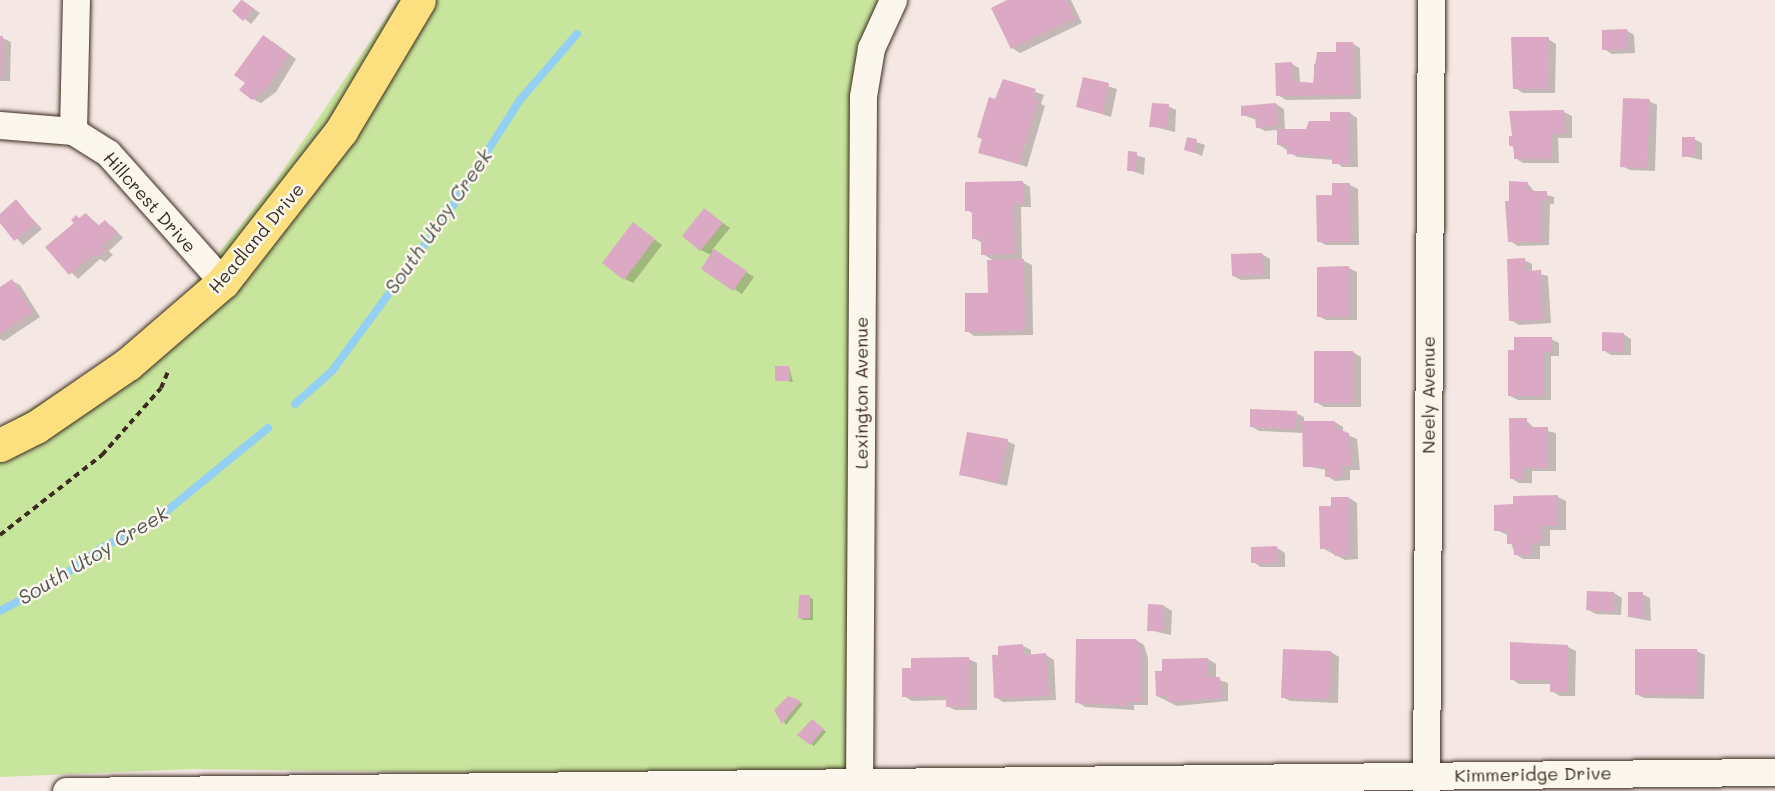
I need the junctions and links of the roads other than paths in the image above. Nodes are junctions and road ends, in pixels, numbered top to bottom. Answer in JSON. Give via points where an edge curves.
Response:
{"nodes":[{"id":1,"x":76,"y":0,"type":"edge"},
{"id":2,"x":413,"y":0,"type":"edge"},
{"id":3,"x":419,"y":0,"type":"edge"},
{"id":4,"x":893,"y":0,"type":"edge"},
{"id":5,"x":1431,"y":0,"type":"edge"},
{"id":6,"x":387,"y":57,"type":"junction"},
{"id":7,"x":0,"y":125,"type":"edge"},
{"id":8,"x":73,"y":131,"type":"junction"},
{"id":9,"x":223,"y":282,"type":"junction"},
{"id":10,"x":0,"y":445,"type":"edge"},
{"id":11,"x":1775,"y":772,"type":"edge"},
{"id":12,"x":1426,"y":783,"type":"edge"},
{"id":13,"x":859,"y":787,"type":"edge"},
{"id":14,"x":66,"y":791,"type":"edge"}],
"edges":[{"from":1,"to":8,"type":"street"},
{"from":2,"to":6,"type":"main road","name":"Headland Drive"},
{"from":3,"to":6,"type":"main road","name":"Headland Drive"},
{"from":4,"to":13,"type":"street","name":"Lexington Avenue","via":[[871,48],[863,96]]},
{"from":5,"to":12,"type":"street","name":"Neely Avenue"},
{"from":6,"to":9,"type":"main road","name":"Headland Drive","via":[[341,131]]},
{"from":7,"to":8,"type":"street","name":"Hillcrest Drive"},
{"from":8,"to":9,"type":"street","name":"Hillcrest Drive","via":[[108,153]]},
{"from":9,"to":10,"type":"main road","name":"Headland Drive","via":[[128,364],[36,427]]},
{"from":11,"to":12,"type":"street","name":"Kimmeridge Drive"},
{"from":12,"to":13,"type":"street","name":"Kimmeridge Drive"},
{"from":13,"to":14,"type":"street","name":"Kimmeridge Drive"}]}
